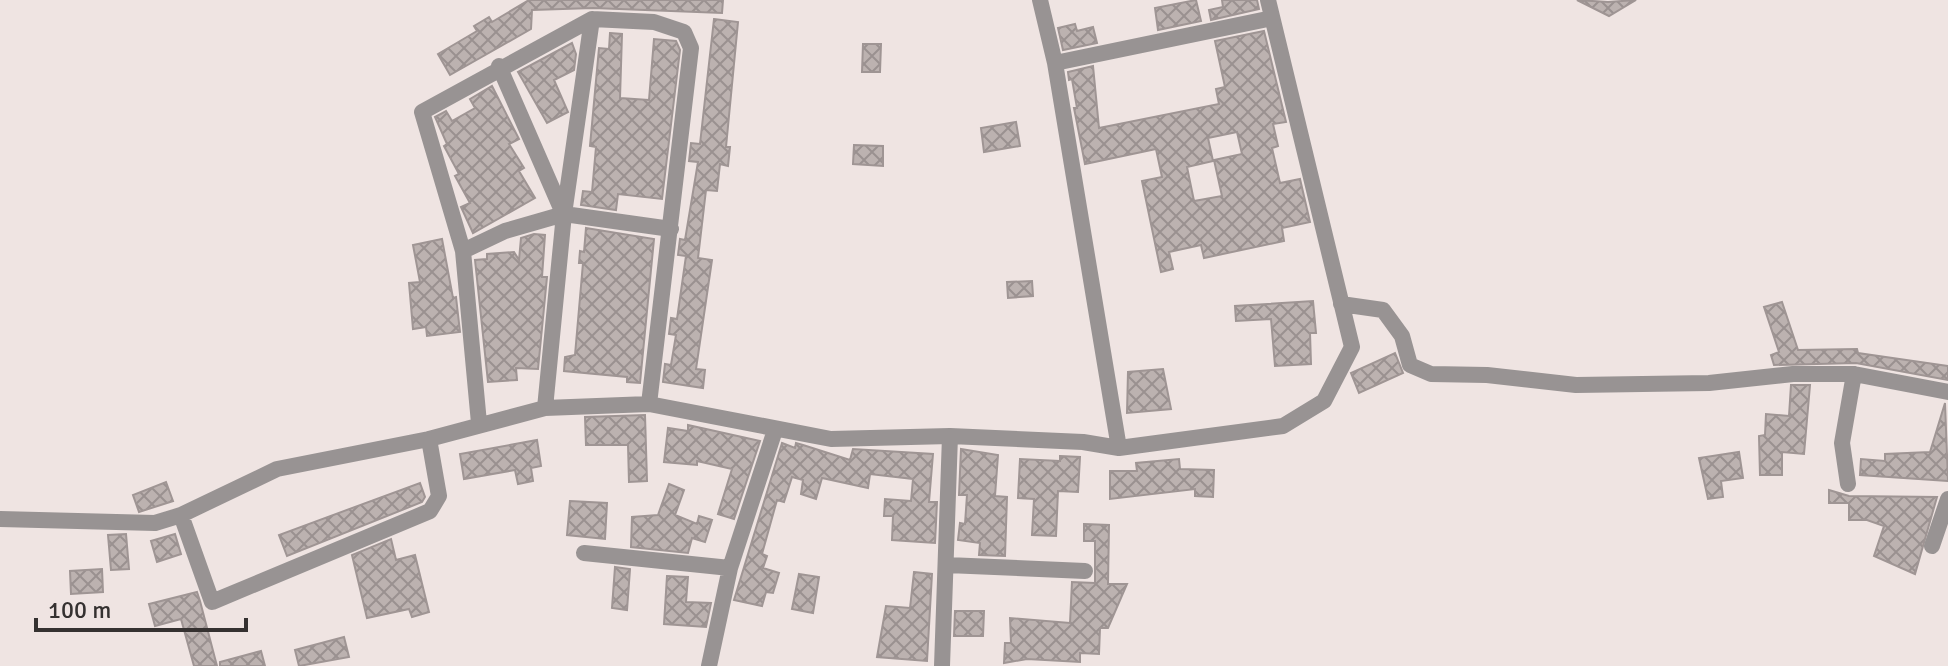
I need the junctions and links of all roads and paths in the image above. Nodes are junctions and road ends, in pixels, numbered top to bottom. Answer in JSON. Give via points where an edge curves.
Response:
{"nodes":[{"id":1,"x":1040,"y":0,"type":"edge"},
{"id":2,"x":1268,"y":0,"type":"edge"},
{"id":3,"x":1272,"y":18,"type":"junction"},
{"id":4,"x":592,"y":19,"type":"junction"},
{"id":5,"x":1055,"y":63,"type":"junction"},
{"id":6,"x":499,"y":66,"type":"junction"},
{"id":7,"x":564,"y":214,"type":"junction"},
{"id":8,"x":671,"y":229,"type":"junction"},
{"id":9,"x":463,"y":251,"type":"junction"},
{"id":10,"x":1341,"y":304,"type":"junction"},
{"id":11,"x":1854,"y":374,"type":"junction"},
{"id":12,"x":1948,"y":392,"type":"edge"},
{"id":13,"x":649,"y":404,"type":"junction"},
{"id":14,"x":545,"y":408,"type":"junction"},
{"id":15,"x":479,"y":423,"type":"junction"},
{"id":16,"x":775,"y":430,"type":"junction"},
{"id":17,"x":950,"y":436,"type":"junction"},
{"id":18,"x":429,"y":439,"type":"junction"},
{"id":19,"x":1119,"y":448,"type":"junction"},
{"id":20,"x":1848,"y":484,"type":"dead end"},
{"id":21,"x":1948,"y":499,"type":"edge"},
{"id":22,"x":181,"y":515,"type":"junction"},
{"id":23,"x":0,"y":519,"type":"edge"},
{"id":24,"x":1932,"y":546,"type":"dead end"},
{"id":25,"x":584,"y":553,"type":"dead end"},
{"id":26,"x":947,"y":565,"type":"junction"},
{"id":27,"x":730,"y":568,"type":"junction"},
{"id":28,"x":1085,"y":571,"type":"dead end"},
{"id":29,"x":709,"y":666,"type":"edge"},
{"id":30,"x":942,"y":666,"type":"edge"}],
"edges":[{"from":1,"to":5,"type":"street"},
{"from":2,"to":3,"type":"street"},
{"from":3,"to":5,"type":"street"},
{"from":3,"to":10,"type":"street"},
{"from":4,"to":6,"type":"street"},
{"from":4,"to":7,"type":"street"},
{"from":4,"to":8,"type":"street","via":[[654,22],[684,32],[691,48]]},
{"from":5,"to":19,"type":"street"},
{"from":6,"to":7,"type":"street"},
{"from":6,"to":9,"type":"street","via":[[422,112]]},
{"from":7,"to":8,"type":"street"},
{"from":7,"to":9,"type":"street","via":[[505,231]]},
{"from":7,"to":14,"type":"street"},
{"from":8,"to":13,"type":"street"},
{"from":9,"to":15,"type":"street"},
{"from":10,"to":11,"type":"street","via":[[1383,310],[1402,336],[1410,365],[1431,374],[1576,385]]},
{"from":10,"to":19,"type":"street","via":[[1352,347],[1324,401],[1283,426]]},
{"from":11,"to":12,"type":"street"},
{"from":11,"to":20,"type":"street","via":[[1842,443]]},
{"from":13,"to":14,"type":"street"},
{"from":13,"to":16,"type":"street"},
{"from":14,"to":15,"type":"street"},
{"from":15,"to":18,"type":"street"},
{"from":16,"to":17,"type":"street","via":[[831,439]]},
{"from":16,"to":27,"type":"street"},
{"from":17,"to":19,"type":"street"},
{"from":17,"to":26,"type":"street"},
{"from":18,"to":22,"type":"street","via":[[277,469]]},
{"from":18,"to":22,"type":"street","via":[[439,496],[430,511],[212,602]]},
{"from":21,"to":24,"type":"street"},
{"from":22,"to":23,"type":"street","via":[[132,524]]},
{"from":25,"to":27,"type":"street"},
{"from":26,"to":28,"type":"street"},
{"from":26,"to":30,"type":"street"},
{"from":27,"to":29,"type":"street"}]}
